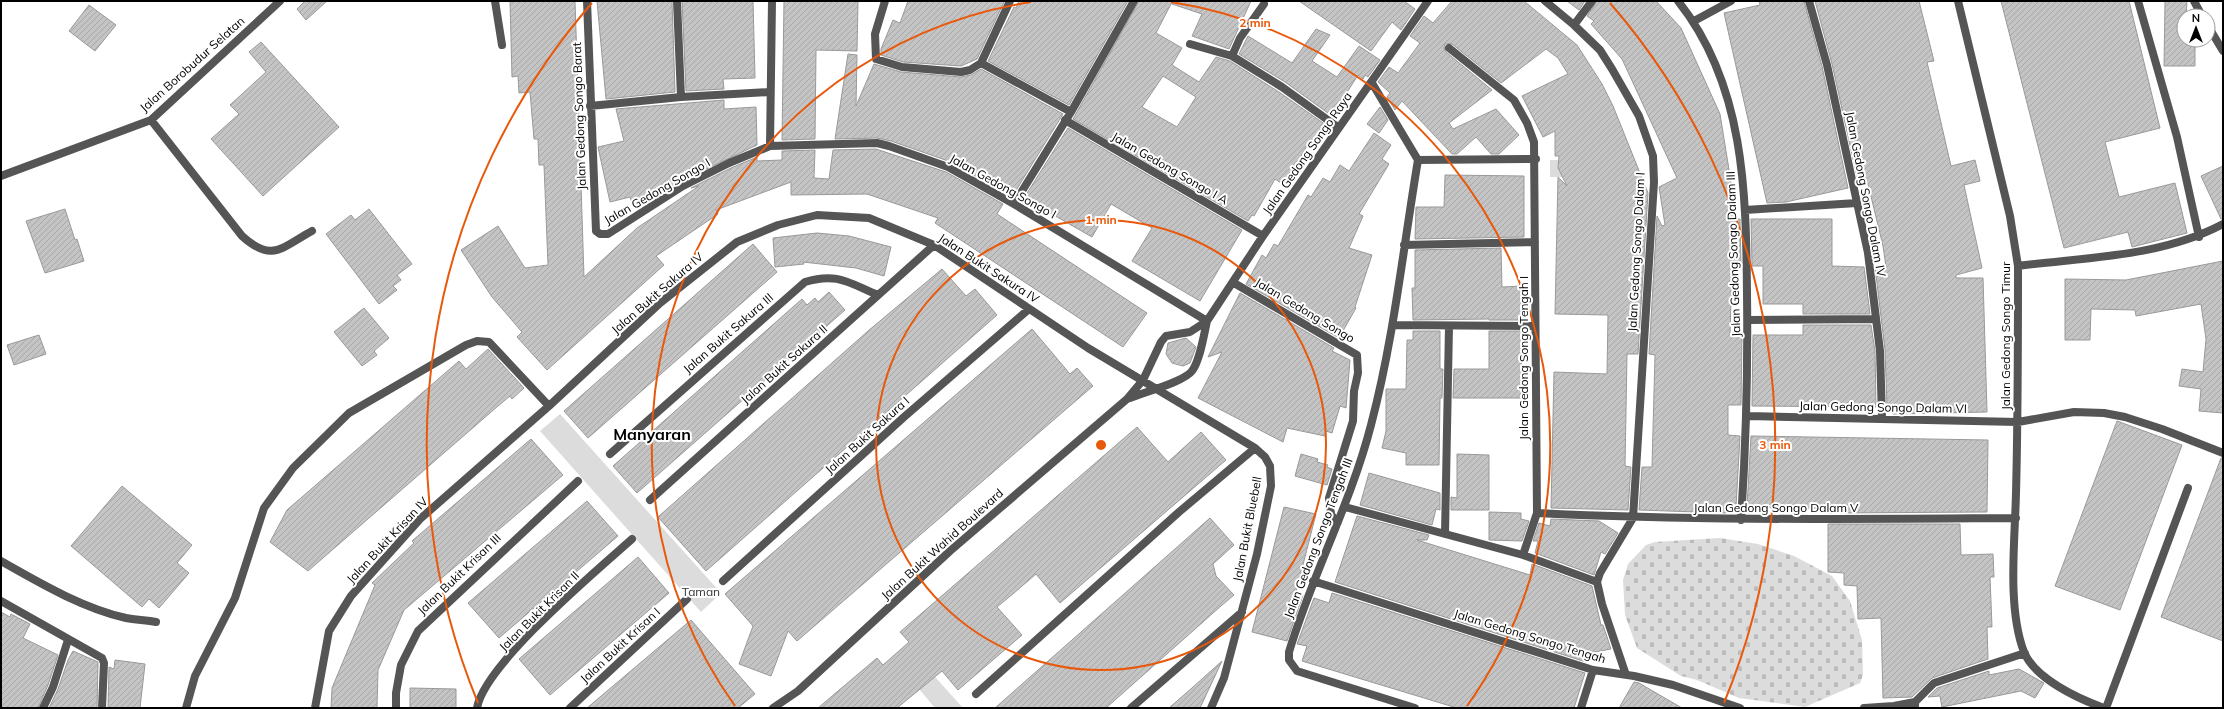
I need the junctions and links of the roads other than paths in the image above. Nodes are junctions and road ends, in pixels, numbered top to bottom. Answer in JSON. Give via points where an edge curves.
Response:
{"nodes":[{"id":1,"x":280,"y":1,"type":"edge"},
{"id":2,"x":495,"y":1,"type":"edge"},
{"id":3,"x":587,"y":1,"type":"edge"},
{"id":4,"x":677,"y":1,"type":"edge"},
{"id":5,"x":772,"y":1,"type":"edge"},
{"id":6,"x":885,"y":1,"type":"edge"},
{"id":7,"x":1010,"y":1,"type":"edge"},
{"id":8,"x":1134,"y":1,"type":"edge"},
{"id":9,"x":1428,"y":1,"type":"edge"},
{"id":10,"x":1545,"y":1,"type":"edge"},
{"id":11,"x":1592,"y":1,"type":"edge"},
{"id":12,"x":1678,"y":1,"type":"edge"},
{"id":13,"x":1731,"y":1,"type":"edge"},
{"id":14,"x":1809,"y":1,"type":"edge"},
{"id":15,"x":1958,"y":1,"type":"edge"},
{"id":16,"x":2138,"y":1,"type":"edge"},
{"id":17,"x":1264,"y":4,"type":"dead end"},
{"id":18,"x":1694,"y":21,"type":"junction"},
{"id":19,"x":1574,"y":24,"type":"junction"},
{"id":20,"x":2216,"y":39,"type":"edge"},
{"id":21,"x":1190,"y":44,"type":"dead end"},
{"id":22,"x":502,"y":45,"type":"dead end"},
{"id":23,"x":1449,"y":48,"type":"dead end"},
{"id":24,"x":2223,"y":51,"type":"edge"},
{"id":25,"x":1232,"y":56,"type":"junction"},
{"id":26,"x":981,"y":63,"type":"junction"},
{"id":27,"x":1372,"y":83,"type":"junction"},
{"id":28,"x":770,"y":92,"type":"junction"},
{"id":29,"x":681,"y":97,"type":"junction"},
{"id":30,"x":590,"y":106,"type":"junction"},
{"id":31,"x":1071,"y":112,"type":"junction"},
{"id":32,"x":151,"y":120,"type":"junction"},
{"id":33,"x":1065,"y":120,"type":"junction"},
{"id":34,"x":1339,"y":128,"type":"junction"},
{"id":35,"x":770,"y":146,"type":"junction"},
{"id":36,"x":1536,"y":159,"type":"junction"},
{"id":37,"x":1418,"y":160,"type":"junction"},
{"id":38,"x":1,"y":176,"type":"edge"},
{"id":39,"x":1857,"y":203,"type":"junction"},
{"id":40,"x":1014,"y":204,"type":"junction"},
{"id":41,"x":1745,"y":210,"type":"junction"},
{"id":42,"x":2223,"y":224,"type":"edge"},
{"id":43,"x":312,"y":231,"type":"dead end"},
{"id":44,"x":596,"y":231,"type":"joint"},
{"id":45,"x":1263,"y":236,"type":"junction"},
{"id":46,"x":2199,"y":237,"type":"junction"},
{"id":47,"x":1535,"y":242,"type":"junction"},
{"id":48,"x":934,"y":245,"type":"junction"},
{"id":49,"x":1404,"y":245,"type":"junction"},
{"id":50,"x":2018,"y":266,"type":"junction"},
{"id":51,"x":1234,"y":283,"type":"junction"},
{"id":52,"x":878,"y":295,"type":"junction"},
{"id":53,"x":1030,"y":309,"type":"junction"},
{"id":54,"x":1876,"y":319,"type":"junction"},
{"id":55,"x":1748,"y":320,"type":"junction"},
{"id":56,"x":1207,"y":321,"type":"junction"},
{"id":57,"x":1394,"y":325,"type":"junction"},
{"id":58,"x":1449,"y":326,"type":"junction"},
{"id":59,"x":1534,"y":326,"type":"junction"},
{"id":60,"x":1143,"y":380,"type":"junction"},
{"id":61,"x":1154,"y":388,"type":"junction"},
{"id":62,"x":1128,"y":399,"type":"junction"},
{"id":63,"x":549,"y":406,"type":"junction"},
{"id":64,"x":1748,"y":416,"type":"junction"},
{"id":65,"x":1882,"y":418,"type":"junction"},
{"id":66,"x":2018,"y":422,"type":"junction"},
{"id":67,"x":1255,"y":448,"type":"junction"},
{"id":68,"x":2223,"y":453,"type":"edge"},
{"id":69,"x":610,"y":454,"type":"dead end"},
{"id":70,"x":578,"y":480,"type":"dead end"},
{"id":71,"x":2188,"y":488,"type":"dead end"},
{"id":72,"x":650,"y":500,"type":"dead end"},
{"id":73,"x":1345,"y":507,"type":"junction"},
{"id":74,"x":1537,"y":513,"type":"junction"},
{"id":75,"x":1633,"y":518,"type":"junction"},
{"id":76,"x":2016,"y":518,"type":"junction"},
{"id":77,"x":1741,"y":520,"type":"junction"},
{"id":78,"x":1338,"y":524,"type":"junction"},
{"id":79,"x":1445,"y":534,"type":"junction"},
{"id":80,"x":632,"y":540,"type":"dead end"},
{"id":81,"x":1523,"y":555,"type":"junction"},
{"id":82,"x":1,"y":561,"type":"edge"},
{"id":83,"x":723,"y":581,"type":"dead end"},
{"id":84,"x":1313,"y":581,"type":"junction"},
{"id":85,"x":1597,"y":582,"type":"junction"},
{"id":86,"x":687,"y":599,"type":"dead end"},
{"id":87,"x":1,"y":601,"type":"edge"},
{"id":88,"x":1242,"y":612,"type":"junction"},
{"id":89,"x":156,"y":622,"type":"dead end"},
{"id":90,"x":68,"y":640,"type":"junction"},
{"id":91,"x":2025,"y":653,"type":"junction"},
{"id":92,"x":1593,"y":670,"type":"junction"},
{"id":93,"x":1626,"y":675,"type":"junction"},
{"id":94,"x":976,"y":694,"type":"dead end"},
{"id":95,"x":1915,"y":705,"type":"edge"},
{"id":96,"x":43,"y":708,"type":"edge"},
{"id":97,"x":102,"y":708,"type":"edge"},
{"id":98,"x":186,"y":708,"type":"edge"},
{"id":99,"x":315,"y":708,"type":"edge"},
{"id":100,"x":396,"y":708,"type":"edge"},
{"id":101,"x":477,"y":708,"type":"edge"},
{"id":102,"x":570,"y":708,"type":"edge"},
{"id":103,"x":773,"y":708,"type":"edge"},
{"id":104,"x":1131,"y":708,"type":"edge"},
{"id":105,"x":1211,"y":708,"type":"edge"},
{"id":106,"x":1415,"y":708,"type":"edge"},
{"id":107,"x":1581,"y":708,"type":"edge"},
{"id":108,"x":1740,"y":708,"type":"edge"},
{"id":109,"x":1864,"y":708,"type":"edge"},
{"id":110,"x":2105,"y":708,"type":"edge"}],
"edges":[{"from":1,"to":32,"type":"street","name":"Jalan Borobudur Selatan"},
{"from":2,"to":22,"type":"street"},
{"from":3,"to":30,"type":"street","name":"Jalan Gedong Songo Barat"},
{"from":4,"to":29,"type":"street"},
{"from":5,"to":28,"type":"street"},
{"from":6,"to":26,"type":"street","via":[[875,34],[876,59],[902,67],[961,72]]},
{"from":7,"to":26,"type":"street"},
{"from":8,"to":31,"type":"street"},
{"from":9,"to":27,"type":"street","name":"Jalan Gedong Songo Raya"},
{"from":10,"to":19,"type":"street","name":"Jalan Gedong Songo Dalam I"},
{"from":11,"to":19,"type":"street"},
{"from":12,"to":18,"type":"street","name":"Jalan Gedong Songo Dalam III"},
{"from":13,"to":18,"type":"street"},
{"from":14,"to":39,"type":"street","name":"Jalan Gedong Songo Dalam IV","via":[[1827,65]]},
{"from":15,"to":50,"type":"street","name":"Jalan Gedong Songo Timur","via":[[2010,216]]},
{"from":16,"to":46,"type":"street","via":[[2177,137]]},
{"from":17,"to":25,"type":"street","via":[[1240,38]]},
{"from":18,"to":41,"type":"street","name":"Jalan Gedong Songo Dalam III","via":[[1711,52],[1730,101],[1740,152]]},
{"from":19,"to":75,"type":"street","name":"Jalan Gedong Songo Dalam I","via":[[1600,50],[1612,69],[1639,116],[1653,156],[1654,182]]},
{"from":20,"to":24,"type":"street"},
{"from":21,"to":25,"type":"street"},
{"from":23,"to":36,"type":"street","name":"Jalan Gedong Songo Tengah I","via":[[1514,100],[1527,123],[1534,142]]},
{"from":25,"to":34,"type":"street","via":[[1282,87]]},
{"from":26,"to":31,"type":"street"},
{"from":27,"to":34,"type":"street","name":"Jalan Gedong Songo Raya"},
{"from":27,"to":37,"type":"street"},
{"from":28,"to":29,"type":"street"},
{"from":28,"to":35,"type":"street"},
{"from":29,"to":30,"type":"street"},
{"from":30,"to":44,"type":"street","name":"Jalan Gedong Songo Barat"},
{"from":31,"to":33,"type":"street"},
{"from":32,"to":38,"type":"street","name":"Jalan Borobudur Selatan"},
{"from":32,"to":43,"type":"street","via":[[250,244],[272,252]]},
{"from":33,"to":40,"type":"street"},
{"from":33,"to":45,"type":"street","name":"Jalan Gedong Songo I A"},
{"from":34,"to":45,"type":"street","name":"Jalan Gedong Songo Raya"},
{"from":35,"to":40,"type":"street","name":"Jalan Gedong Songo I","via":[[877,143],[948,167]]},
{"from":35,"to":44,"type":"street","name":"Jalan Gedong Songo I","via":[[683,186],[608,234]]},
{"from":36,"to":37,"type":"street"},
{"from":36,"to":47,"type":"street","name":"Jalan Gedong Songo Tengah I"},
{"from":37,"to":49,"type":"street","name":"Jalan Gedong Songo Tengah III"},
{"from":39,"to":41,"type":"street"},
{"from":39,"to":54,"type":"street","name":"Jalan Gedong Songo Dalam IV","via":[[1868,253]]},
{"from":40,"to":56,"type":"street","name":"Jalan Gedong Songo I"},
{"from":41,"to":55,"type":"street","name":"Jalan Gedong Songo Dalam III"},
{"from":42,"to":46,"type":"street"},
{"from":45,"to":51,"type":"street","name":"Jalan Gedong Songo Raya"},
{"from":46,"to":50,"type":"street","via":[[2155,249]]},
{"from":47,"to":49,"type":"street"},
{"from":47,"to":59,"type":"street","name":"Jalan Gedong Songo Tengah I"},
{"from":48,"to":52,"type":"street","name":"Jalan Bukit Sakura II"},
{"from":48,"to":53,"type":"street","name":"Jalan Bukit Sakura IV"},
{"from":48,"to":63,"type":"street","name":"Jalan Bukit Sakura IV","via":[[869,218],[844,215],[817,215],[778,225],[737,242],[660,303]]},
{"from":49,"to":57,"type":"street","name":"Jalan Gedong Songo Tengah III"},
{"from":50,"to":66,"type":"street","name":"Jalan Gedong Songo Timur"},
{"from":51,"to":56,"type":"street","name":"Jalan Gedong Songo Raya"},
{"from":51,"to":78,"type":"street","name":"Jalan Gedong Songo","via":[[1357,355],[1358,373],[1354,390],[1353,421],[1329,498],[1331,514]]},
{"from":52,"to":69,"type":"street","name":"Jalan Bukit Sakura III","via":[[837,278],[821,277],[805,282]]},
{"from":52,"to":72,"type":"street","name":"Jalan Bukit Sakura II"},
{"from":53,"to":60,"type":"street","name":"Jalan Bukit Sakura IV","via":[[1088,348]]},
{"from":53,"to":83,"type":"street","name":"Jalan Bukit Sakura I","via":[[904,417]]},
{"from":54,"to":55,"type":"street"},
{"from":54,"to":65,"type":"street","name":"Jalan Gedong Songo Dalam IV"},
{"from":55,"to":64,"type":"street","name":"Jalan Gedong Songo Dalam III"},
{"from":56,"to":60,"type":"street","name":"Jalan Bukit Wahid Boulevard","via":[[1190,332],[1166,336]]},
{"from":56,"to":61,"type":"street","name":"Jalan Bukit Wahid Boulevard","via":[[1197,360],[1191,372],[1180,380]]},
{"from":57,"to":58,"type":"street"},
{"from":57,"to":73,"type":"street","name":"Jalan Gedong Songo Tengah III","via":[[1371,426]]},
{"from":58,"to":59,"type":"street"},
{"from":58,"to":79,"type":"street"},
{"from":59,"to":74,"type":"street","name":"Jalan Gedong Songo Tengah I"},
{"from":60,"to":61,"type":"street","name":"Jalan Bukit Sakura IV"},
{"from":60,"to":62,"type":"street","name":"Jalan Bukit Wahid Boulevard"},
{"from":61,"to":62,"type":"street","name":"Jalan Bukit Wahid Boulevard"},
{"from":61,"to":67,"type":"street","name":"Jalan Bukit Bluebell"},
{"from":62,"to":103,"type":"street","name":"Jalan Bukit Wahid Boulevard","via":[[950,551],[798,691]]},
{"from":63,"to":98,"type":"street","via":[[489,342],[484,340],[466,345],[349,413],[293,468],[264,508],[235,598],[195,676]]},
{"from":63,"to":99,"type":"street","name":"Jalan Bukit Krisan IV","via":[[420,519],[351,596],[329,631]]},
{"from":64,"to":65,"type":"street","name":"Jalan Gedong Songo Dalam VI"},
{"from":64,"to":77,"type":"street","name":"Jalan Gedong Songo Dalam III"},
{"from":65,"to":66,"type":"street","name":"Jalan Gedong Songo Dalam VI"},
{"from":66,"to":68,"type":"street","name":"Jalan Gedong Songo Dalam VI","via":[[2074,412],[2104,413],[2162,429]]},
{"from":66,"to":76,"type":"street","name":"Jalan Gedong Songo Timur"},
{"from":67,"to":88,"type":"street","name":"Jalan Bukit Bluebell","via":[[1270,466],[1271,486]]},
{"from":67,"to":94,"type":"street","via":[[1179,512]]},
{"from":70,"to":100,"type":"street","name":"Jalan Bukit Krisan III","via":[[418,631],[401,665]]},
{"from":71,"to":110,"type":"street"},
{"from":73,"to":78,"type":"street","name":"Jalan Gedong Songo Tengah III"},
{"from":73,"to":79,"type":"street"},
{"from":74,"to":75,"type":"street","name":"Jalan Gedong Songo Dalam V"},
{"from":74,"to":81,"type":"street","name":"Jalan Gedong Songo Tengah I"},
{"from":75,"to":77,"type":"street","name":"Jalan Gedong Songo Dalam V"},
{"from":75,"to":85,"type":"street"},
{"from":76,"to":77,"type":"street","name":"Jalan Gedong Songo Dalam V"},
{"from":76,"to":91,"type":"street","name":"Jalan Gedong Songo Timur","via":[[2014,580],[2017,617]]},
{"from":78,"to":84,"type":"street","name":"Jalan Gedong Songo Tengah III"},
{"from":79,"to":81,"type":"street"},
{"from":80,"to":101,"type":"street","name":"Jalan Bukit Krisan II","via":[[517,647],[486,684],[478,698]]},
{"from":81,"to":85,"type":"street"},
{"from":82,"to":89,"type":"street","via":[[40,584],[85,604],[126,618]]},
{"from":84,"to":92,"type":"street","name":"Jalan Gedong Songo Tengah"},
{"from":84,"to":106,"type":"street","name":"Jalan Gedong Songo Tengah III","via":[[1292,640],[1289,660],[1297,671]]},
{"from":85,"to":93,"type":"street"},
{"from":86,"to":102,"type":"street","name":"Jalan Bukit Krisan I"},
{"from":87,"to":90,"type":"street"},
{"from":88,"to":104,"type":"street"},
{"from":88,"to":105,"type":"street","name":"Jalan Bukit Bluebell","via":[[1224,678]]},
{"from":90,"to":96,"type":"street","via":[[53,687]]},
{"from":90,"to":97,"type":"street","via":[[104,660]]},
{"from":91,"to":95,"type":"street","via":[[1934,683]]},
{"from":91,"to":110,"type":"street","name":"Jalan Gedong Songo Timur","via":[[2034,666],[2053,682],[2080,699]]},
{"from":92,"to":93,"type":"street","name":"Jalan Gedong Songo Tengah"},
{"from":92,"to":107,"type":"street"},
{"from":93,"to":108,"type":"street","name":"Jalan Gedong Songo Tengah","via":[[1673,685]]},
{"from":95,"to":109,"type":"street"}]}
